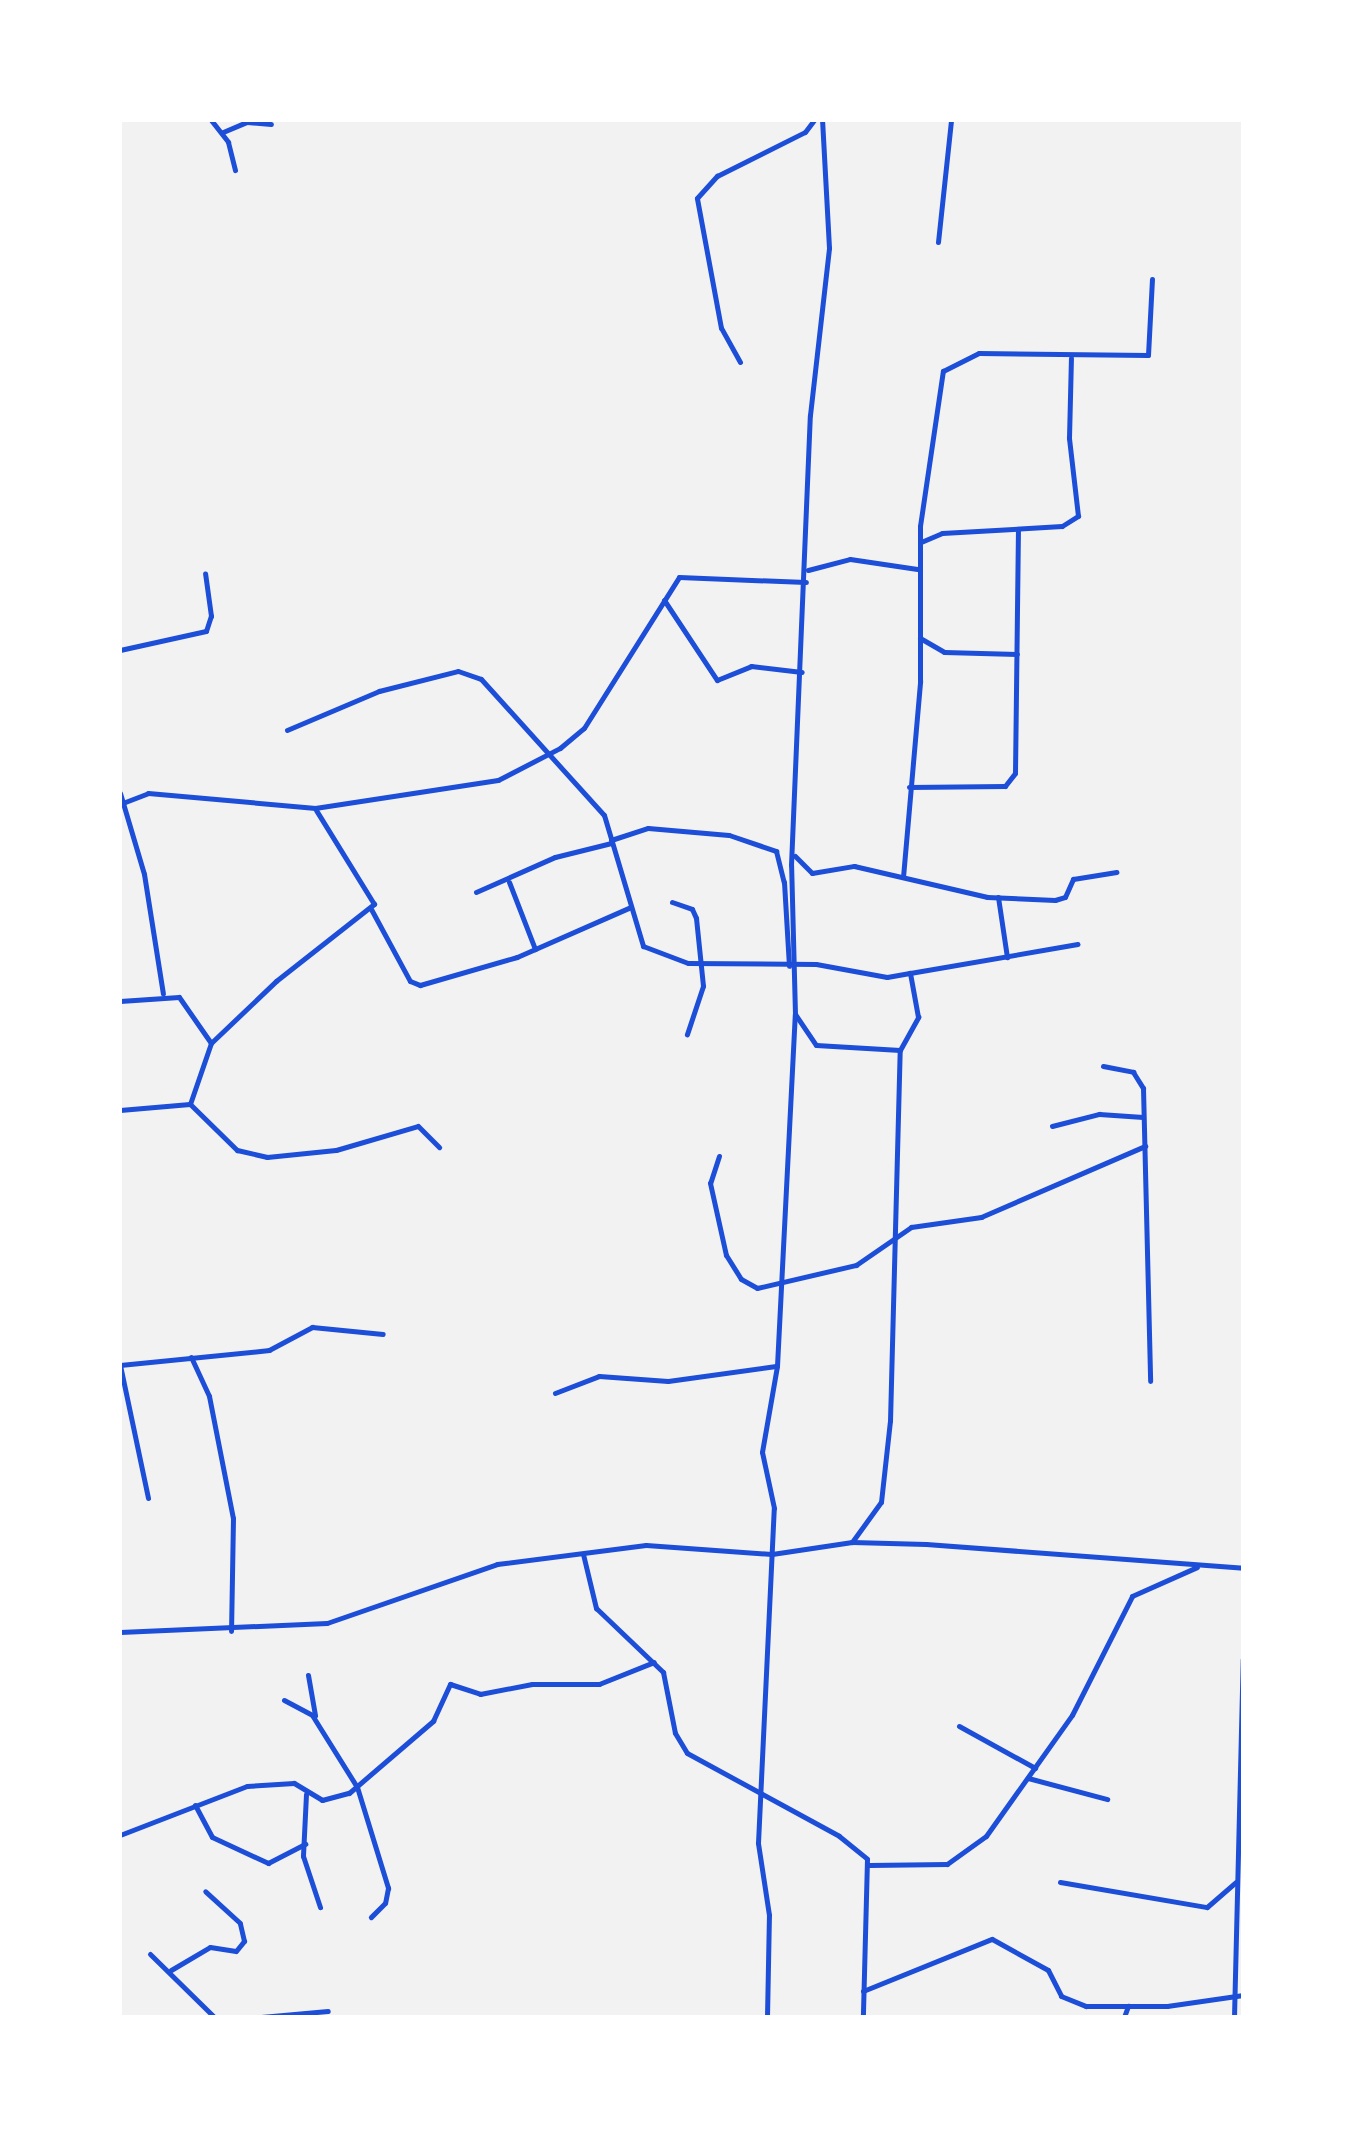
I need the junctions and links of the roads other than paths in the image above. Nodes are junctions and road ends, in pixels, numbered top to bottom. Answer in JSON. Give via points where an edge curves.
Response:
{"nodes":[{"id":1,"x":211,"y":120,"type":"edge"},
{"id":2,"x":818,"y":120,"type":"edge"},
{"id":3,"x":950,"y":120,"type":"edge"},
{"id":4,"x":271,"y":124,"type":"dead end"},
{"id":5,"x":223,"y":132,"type":"junction"},
{"id":6,"x":235,"y":170,"type":"dead end"},
{"id":7,"x":938,"y":242,"type":"dead end"},
{"id":8,"x":1152,"y":280,"type":"dead end"},
{"id":9,"x":1071,"y":357,"type":"junction"},
{"id":10,"x":740,"y":362,"type":"dead end"},
{"id":11,"x":1018,"y":531,"type":"junction"},
{"id":12,"x":921,"y":542,"type":"junction"},
{"id":13,"x":918,"y":569,"type":"junction"},
{"id":14,"x":808,"y":570,"type":"junction"},
{"id":15,"x":205,"y":572,"type":"dead end"},
{"id":16,"x":806,"y":582,"type":"junction"},
{"id":17,"x":664,"y":600,"type":"junction"},
{"id":18,"x":920,"y":638,"type":"junction"},
{"id":19,"x":120,"y":650,"type":"edge"},
{"id":20,"x":1017,"y":654,"type":"junction"},
{"id":21,"x":802,"y":672,"type":"junction"},
{"id":22,"x":287,"y":730,"type":"dead end"},
{"id":23,"x":548,"y":755,"type":"junction"},
{"id":24,"x":909,"y":787,"type":"junction"},
{"id":25,"x":120,"y":793,"type":"edge"},
{"id":26,"x":122,"y":803,"type":"edge"},
{"id":27,"x":315,"y":808,"type":"junction"},
{"id":28,"x":611,"y":842,"type":"junction"},
{"id":29,"x":795,"y":856,"type":"junction"},
{"id":30,"x":1116,"y":872,"type":"dead end"},
{"id":31,"x":903,"y":876,"type":"junction"},
{"id":32,"x":508,"y":882,"type":"junction"},
{"id":33,"x":476,"y":892,"type":"dead end"},
{"id":34,"x":998,"y":897,"type":"junction"},
{"id":35,"x":672,"y":902,"type":"dead end"},
{"id":36,"x":630,"y":907,"type":"junction"},
{"id":37,"x":371,"y":909,"type":"junction"},
{"id":38,"x":1078,"y":944,"type":"dead end"},
{"id":39,"x":536,"y":949,"type":"junction"},
{"id":40,"x":1007,"y":957,"type":"junction"},
{"id":41,"x":700,"y":963,"type":"junction"},
{"id":42,"x":791,"y":966,"type":"junction"},
{"id":43,"x":910,"y":973,"type":"junction"},
{"id":44,"x":163,"y":994,"type":"junction"},
{"id":45,"x":120,"y":1002,"type":"edge"},
{"id":46,"x":795,"y":1014,"type":"junction"},
{"id":47,"x":687,"y":1034,"type":"dead end"},
{"id":48,"x":211,"y":1043,"type":"junction"},
{"id":49,"x":900,"y":1050,"type":"junction"},
{"id":50,"x":1103,"y":1066,"type":"dead end"},
{"id":51,"x":190,"y":1104,"type":"junction"},
{"id":52,"x":120,"y":1110,"type":"edge"},
{"id":53,"x":1143,"y":1117,"type":"junction"},
{"id":54,"x":1052,"y":1126,"type":"dead end"},
{"id":55,"x":1145,"y":1146,"type":"junction"},
{"id":56,"x":439,"y":1147,"type":"dead end"},
{"id":57,"x":719,"y":1156,"type":"dead end"},
{"id":58,"x":894,"y":1240,"type":"junction"},
{"id":59,"x":781,"y":1282,"type":"junction"},
{"id":60,"x":383,"y":1334,"type":"dead end"},
{"id":61,"x":191,"y":1357,"type":"junction"},
{"id":62,"x":120,"y":1365,"type":"edge"},
{"id":63,"x":777,"y":1366,"type":"junction"},
{"id":64,"x":1150,"y":1381,"type":"dead end"},
{"id":65,"x":555,"y":1393,"type":"dead end"},
{"id":66,"x":148,"y":1498,"type":"dead end"},
{"id":67,"x":852,"y":1542,"type":"junction"},
{"id":68,"x":583,"y":1554,"type":"junction"},
{"id":69,"x":772,"y":1554,"type":"junction"},
{"id":70,"x":1200,"y":1566,"type":"junction"},
{"id":71,"x":1243,"y":1568,"type":"edge"},
{"id":72,"x":231,"y":1630,"type":"junction"},
{"id":73,"x":120,"y":1632,"type":"edge"},
{"id":74,"x":1243,"y":1658,"type":"edge"},
{"id":75,"x":654,"y":1662,"type":"junction"},
{"id":76,"x":308,"y":1675,"type":"dead end"},
{"id":77,"x":1242,"y":1693,"type":"edge"},
{"id":78,"x":284,"y":1700,"type":"dead end"},
{"id":79,"x":317,"y":1722,"type":"junction"},
{"id":80,"x":959,"y":1726,"type":"dead end"},
{"id":81,"x":1035,"y":1768,"type":"junction"},
{"id":82,"x":1028,"y":1778,"type":"junction"},
{"id":83,"x":357,"y":1788,"type":"junction"},
{"id":84,"x":306,"y":1791,"type":"junction"},
{"id":85,"x":763,"y":1794,"type":"junction"},
{"id":86,"x":1107,"y":1800,"type":"dead end"},
{"id":87,"x":195,"y":1805,"type":"junction"},
{"id":88,"x":120,"y":1835,"type":"edge"},
{"id":89,"x":304,"y":1844,"type":"junction"},
{"id":90,"x":869,"y":1865,"type":"junction"},
{"id":91,"x":1237,"y":1879,"type":"junction"},
{"id":92,"x":1060,"y":1882,"type":"dead end"},
{"id":93,"x":204,"y":1891,"type":"dead end"},
{"id":94,"x":320,"y":1907,"type":"dead end"},
{"id":95,"x":371,"y":1917,"type":"dead end"},
{"id":96,"x":150,"y":1954,"type":"dead end"},
{"id":97,"x":170,"y":1970,"type":"junction"},
{"id":98,"x":863,"y":1991,"type":"junction"},
{"id":99,"x":1234,"y":1996,"type":"junction"},
{"id":100,"x":1243,"y":1996,"type":"edge"},
{"id":101,"x":1128,"y":2006,"type":"junction"},
{"id":102,"x":328,"y":2010,"type":"dead end"},
{"id":103,"x":214,"y":2017,"type":"edge"},
{"id":104,"x":261,"y":2017,"type":"edge"},
{"id":105,"x":767,"y":2017,"type":"edge"},
{"id":106,"x":863,"y":2017,"type":"edge"},
{"id":107,"x":1124,"y":2017,"type":"edge"},
{"id":108,"x":1234,"y":2017,"type":"edge"}],
"edges":[{"from":1,"to":5,"type":"street"},
{"from":2,"to":10,"type":"street","via":[[717,176],[697,198],[720,320]]},
{"from":2,"to":14,"type":"street","via":[[829,248],[810,415]]},
{"from":3,"to":7,"type":"street"},
{"from":4,"to":5,"type":"street","via":[[247,122]]},
{"from":5,"to":6,"type":"street"},
{"from":8,"to":9,"type":"street","via":[[1148,355]]},
{"from":9,"to":11,"type":"street","via":[[1068,438],[1078,516],[1062,526]]},
{"from":9,"to":12,"type":"street","via":[[979,353],[944,372]]},
{"from":11,"to":12,"type":"street","via":[[942,533]]},
{"from":11,"to":20,"type":"street"},
{"from":12,"to":13,"type":"street"},
{"from":13,"to":14,"type":"street","via":[[850,559]]},
{"from":13,"to":18,"type":"street"},
{"from":14,"to":16,"type":"street"},
{"from":15,"to":19,"type":"street","via":[[211,616],[206,631]]},
{"from":16,"to":17,"type":"street","via":[[679,577]]},
{"from":16,"to":21,"type":"street"},
{"from":17,"to":21,"type":"street","via":[[716,680],[751,666]]},
{"from":17,"to":23,"type":"street","via":[[584,728]]},
{"from":18,"to":20,"type":"street","via":[[944,652]]},
{"from":18,"to":24,"type":"street"},
{"from":20,"to":24,"type":"street","via":[[1020,704],[1011,782]]},
{"from":21,"to":29,"type":"street"},
{"from":22,"to":23,"type":"street","via":[[379,691],[458,671],[481,679]]},
{"from":23,"to":27,"type":"street","via":[[482,784]]},
{"from":23,"to":28,"type":"street","via":[[578,793],[598,805]]},
{"from":24,"to":31,"type":"street"},
{"from":25,"to":26,"type":"street"},
{"from":26,"to":27,"type":"street","via":[[148,793]]},
{"from":26,"to":44,"type":"street","via":[[144,874]]},
{"from":27,"to":37,"type":"street","via":[[368,885],[376,900]]},
{"from":28,"to":32,"type":"street","via":[[555,857]]},
{"from":28,"to":36,"type":"street"},
{"from":28,"to":42,"type":"street","via":[[648,828],[729,835],[776,852]]},
{"from":29,"to":31,"type":"street","via":[[812,872],[854,866]]},
{"from":29,"to":42,"type":"street"},
{"from":30,"to":34,"type":"street","via":[[1073,879],[1060,900]]},
{"from":31,"to":34,"type":"street"},
{"from":32,"to":33,"type":"street"},
{"from":32,"to":39,"type":"street"},
{"from":34,"to":40,"type":"street"},
{"from":35,"to":41,"type":"street","via":[[694,912]]},
{"from":36,"to":39,"type":"street"},
{"from":36,"to":41,"type":"street","via":[[644,946]]},
{"from":37,"to":39,"type":"street","via":[[410,981],[420,985]]},
{"from":37,"to":48,"type":"street","via":[[276,981]]},
{"from":38,"to":40,"type":"street"},
{"from":40,"to":43,"type":"street"},
{"from":41,"to":42,"type":"street"},
{"from":41,"to":47,"type":"street","via":[[702,990]]},
{"from":42,"to":43,"type":"street","via":[[881,977]]},
{"from":42,"to":46,"type":"street"},
{"from":43,"to":49,"type":"street","via":[[918,1017]]},
{"from":44,"to":45,"type":"street"},
{"from":44,"to":48,"type":"street","via":[[187,1002]]},
{"from":46,"to":49,"type":"street","via":[[816,1045]]},
{"from":46,"to":59,"type":"street"},
{"from":48,"to":51,"type":"street"},
{"from":49,"to":58,"type":"street"},
{"from":50,"to":53,"type":"street","via":[[1140,1078]]},
{"from":51,"to":52,"type":"street"},
{"from":51,"to":56,"type":"street","via":[[248,1154],[336,1150],[418,1126]]},
{"from":53,"to":54,"type":"street","via":[[1099,1114]]},
{"from":53,"to":55,"type":"street"},
{"from":55,"to":58,"type":"street","via":[[981,1216],[918,1224]]},
{"from":55,"to":64,"type":"street"},
{"from":57,"to":59,"type":"street","via":[[710,1183],[726,1255],[747,1284]]},
{"from":58,"to":59,"type":"street","via":[[856,1265]]},
{"from":58,"to":67,"type":"street","via":[[881,1502]]},
{"from":59,"to":63,"type":"street"},
{"from":60,"to":61,"type":"street","via":[[312,1327],[269,1350]]},
{"from":61,"to":62,"type":"street"},
{"from":61,"to":72,"type":"street","via":[[210,1396],[233,1518]]},
{"from":62,"to":66,"type":"street"},
{"from":63,"to":65,"type":"street","via":[[668,1381],[599,1376]]},
{"from":63,"to":69,"type":"street","via":[[762,1452],[774,1508]]},
{"from":67,"to":69,"type":"street"},
{"from":67,"to":70,"type":"street"},
{"from":68,"to":69,"type":"street","via":[[646,1544]]},
{"from":68,"to":72,"type":"street","via":[[456,1575],[327,1622]]},
{"from":68,"to":75,"type":"street","via":[[596,1608]]},
{"from":69,"to":85,"type":"street"},
{"from":70,"to":71,"type":"street"},
{"from":70,"to":81,"type":"street","via":[[1132,1596],[1072,1715]]},
{"from":72,"to":73,"type":"street"},
{"from":74,"to":77,"type":"street"},
{"from":75,"to":83,"type":"street","via":[[599,1684],[480,1694],[450,1684],[432,1721]]},
{"from":75,"to":85,"type":"street","via":[[668,1683],[678,1743]]},
{"from":76,"to":79,"type":"street"},
{"from":77,"to":91,"type":"street"},
{"from":78,"to":79,"type":"street"},
{"from":79,"to":83,"type":"street"},
{"from":80,"to":81,"type":"street"},
{"from":81,"to":82,"type":"street"},
{"from":82,"to":86,"type":"street"},
{"from":82,"to":90,"type":"street","via":[[986,1836],[947,1864]]},
{"from":83,"to":84,"type":"street","via":[[322,1800]]},
{"from":83,"to":95,"type":"street","via":[[388,1888],[386,1902]]},
{"from":84,"to":87,"type":"street","via":[[274,1782],[223,1791]]},
{"from":84,"to":89,"type":"street"},
{"from":85,"to":90,"type":"street","via":[[860,1849]]},
{"from":85,"to":105,"type":"street","via":[[758,1843],[769,1915]]},
{"from":87,"to":88,"type":"street"},
{"from":87,"to":89,"type":"street","via":[[212,1837],[268,1863]]},
{"from":89,"to":94,"type":"street"},
{"from":90,"to":98,"type":"street"},
{"from":91,"to":92,"type":"street","via":[[1207,1907]]},
{"from":91,"to":99,"type":"street"},
{"from":93,"to":97,"type":"street","via":[[240,1923],[244,1941],[236,1951],[210,1947]]},
{"from":96,"to":97,"type":"street"},
{"from":97,"to":103,"type":"street"},
{"from":98,"to":101,"type":"street","via":[[992,1939],[1048,1970],[1070,2002]]},
{"from":98,"to":106,"type":"street"},
{"from":99,"to":100,"type":"street"},
{"from":99,"to":101,"type":"street"},
{"from":99,"to":108,"type":"street"},
{"from":101,"to":107,"type":"street"},
{"from":102,"to":104,"type":"street"}]}
